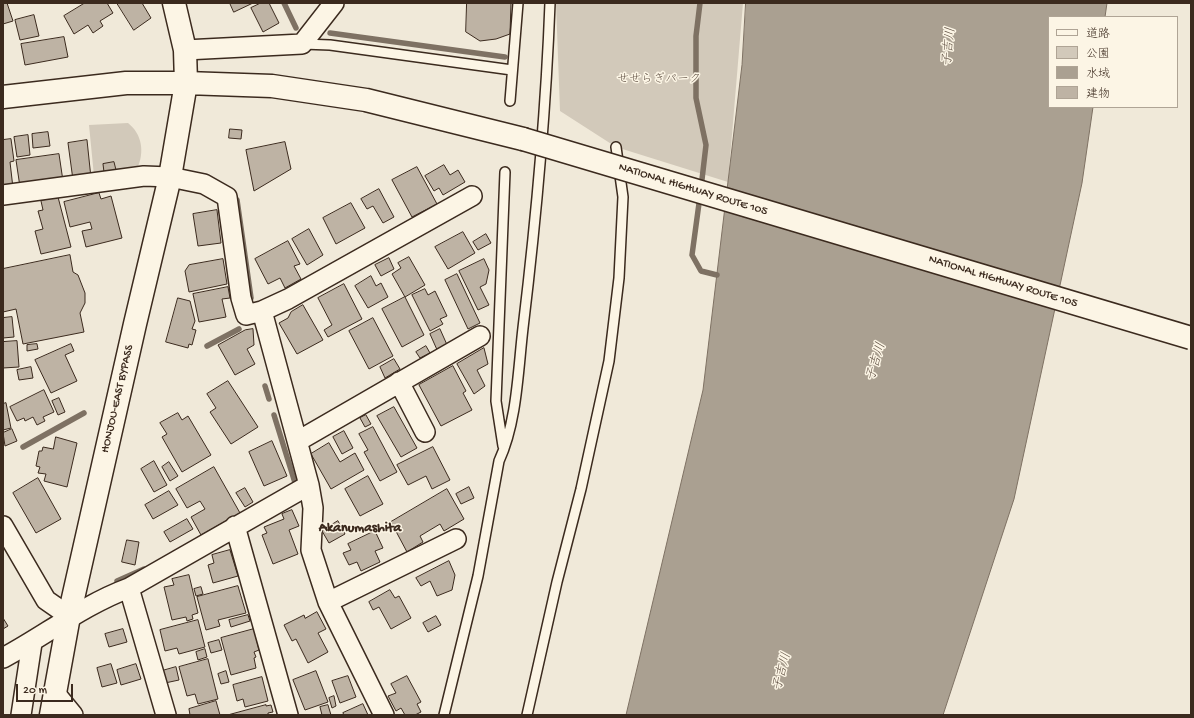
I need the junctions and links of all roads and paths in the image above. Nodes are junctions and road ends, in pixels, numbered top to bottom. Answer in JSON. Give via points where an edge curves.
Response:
{"nodes":[{"id":1,"x":174,"y":3,"type":"edge"},
{"id":2,"x":334,"y":3,"type":"edge"},
{"id":3,"x":518,"y":3,"type":"edge"},
{"id":4,"x":550,"y":3,"type":"edge"},
{"id":5,"x":302,"y":44,"type":"junction"},
{"id":6,"x":185,"y":50,"type":"junction"},
{"id":7,"x":512,"y":70,"type":"junction"},
{"id":8,"x":186,"y":83,"type":"junction"},
{"id":9,"x":3,"y":97,"type":"edge"},
{"id":10,"x":510,"y":101,"type":"dead end"},
{"id":11,"x":616,"y":147,"type":"dead end"},
{"id":12,"x":505,"y":172,"type":"dead end"},
{"id":13,"x":170,"y":177,"type":"junction"},
{"id":14,"x":3,"y":195,"type":"edge"},
{"id":15,"x":472,"y":196,"type":"dead end"},
{"id":16,"x":262,"y":311,"type":"junction"},
{"id":17,"x":480,"y":336,"type":"dead end"},
{"id":18,"x":1191,"y":338,"type":"edge"},
{"id":19,"x":399,"y":382,"type":"junction"},
{"id":20,"x":425,"y":432,"type":"dead end"},
{"id":21,"x":298,"y":441,"type":"junction"},
{"id":22,"x":504,"y":451,"type":"junction"},
{"id":23,"x":309,"y":485,"type":"junction"},
{"id":24,"x":3,"y":526,"type":"edge"},
{"id":25,"x":235,"y":526,"type":"junction"},
{"id":26,"x":456,"y":539,"type":"dead end"},
{"id":27,"x":129,"y":588,"type":"junction"},
{"id":28,"x":328,"y":602,"type":"junction"},
{"id":29,"x":69,"y":616,"type":"junction"},
{"id":30,"x":32,"y":643,"type":"junction"},
{"id":31,"x":3,"y":658,"type":"edge"},
{"id":32,"x":55,"y":693,"type":"junction"},
{"id":33,"x":21,"y":715,"type":"edge"},
{"id":34,"x":51,"y":715,"type":"edge"},
{"id":35,"x":73,"y":715,"type":"edge"},
{"id":36,"x":166,"y":715,"type":"edge"},
{"id":37,"x":288,"y":715,"type":"edge"},
{"id":38,"x":384,"y":715,"type":"edge"},
{"id":39,"x":444,"y":715,"type":"edge"},
{"id":40,"x":527,"y":715,"type":"edge"}],
"edges":[{"from":1,"to":6,"type":"main road","name":"HONJOU-EAST BYPASS"},
{"from":2,"to":5,"type":"street"},
{"from":3,"to":7,"type":"lane"},
{"from":4,"to":22,"type":"lane","via":[[547,90],[532,255],[514,402]]},
{"from":5,"to":6,"type":"street"},
{"from":5,"to":7,"type":"lane","via":[[330,45]]},
{"from":6,"to":8,"type":"main road","name":"HONJOU-EAST BYPASS"},
{"from":7,"to":10,"type":"lane"},
{"from":8,"to":9,"type":"main road","name":"NATIONAL HIGHWAY ROUTE 105","via":[[126,82]]},
{"from":8,"to":13,"type":"main road","name":"HONJOU-EAST BYPASS"},
{"from":8,"to":18,"type":"main road","name":"NATIONAL HIGHWAY ROUTE 105","bridge":true,"via":[[272,86],[366,100],[523,139]]},
{"from":11,"to":40,"type":"lane","via":[[623,197],[619,278],[609,361]]},
{"from":12,"to":22,"type":"lane","via":[[496,401]]},
{"from":13,"to":14,"type":"street","via":[[131,177]]},
{"from":13,"to":16,"type":"street","via":[[204,184],[227,197],[241,298],[246,315]]},
{"from":13,"to":29,"type":"main road","name":"HONJOU-EAST BYPASS","via":[[134,324]]},
{"from":15,"to":16,"type":"street"},
{"from":16,"to":21,"type":"street"},
{"from":17,"to":19,"type":"street"},
{"from":19,"to":20,"type":"street"},
{"from":19,"to":21,"type":"street"},
{"from":21,"to":23,"type":"street"},
{"from":22,"to":39,"type":"lane","via":[[499,461],[478,576]]},
{"from":23,"to":25,"type":"street"},
{"from":23,"to":28,"type":"street","via":[[314,508],[311,550]]},
{"from":24,"to":29,"type":"street","via":[[46,600]]},
{"from":25,"to":27,"type":"street"},
{"from":25,"to":37,"type":"street"},
{"from":26,"to":28,"type":"street"},
{"from":27,"to":29,"type":"street","via":[[106,596]]},
{"from":27,"to":36,"type":"street"},
{"from":28,"to":38,"type":"street"},
{"from":29,"to":30,"type":"street"},
{"from":29,"to":32,"type":"main road","name":"HONJOU-EAST BYPASS"},
{"from":30,"to":31,"type":"street"},
{"from":30,"to":33,"type":"street"},
{"from":32,"to":34,"type":"main road","name":"HONJOU-EAST BYPASS"},
{"from":32,"to":35,"type":"street"}]}
